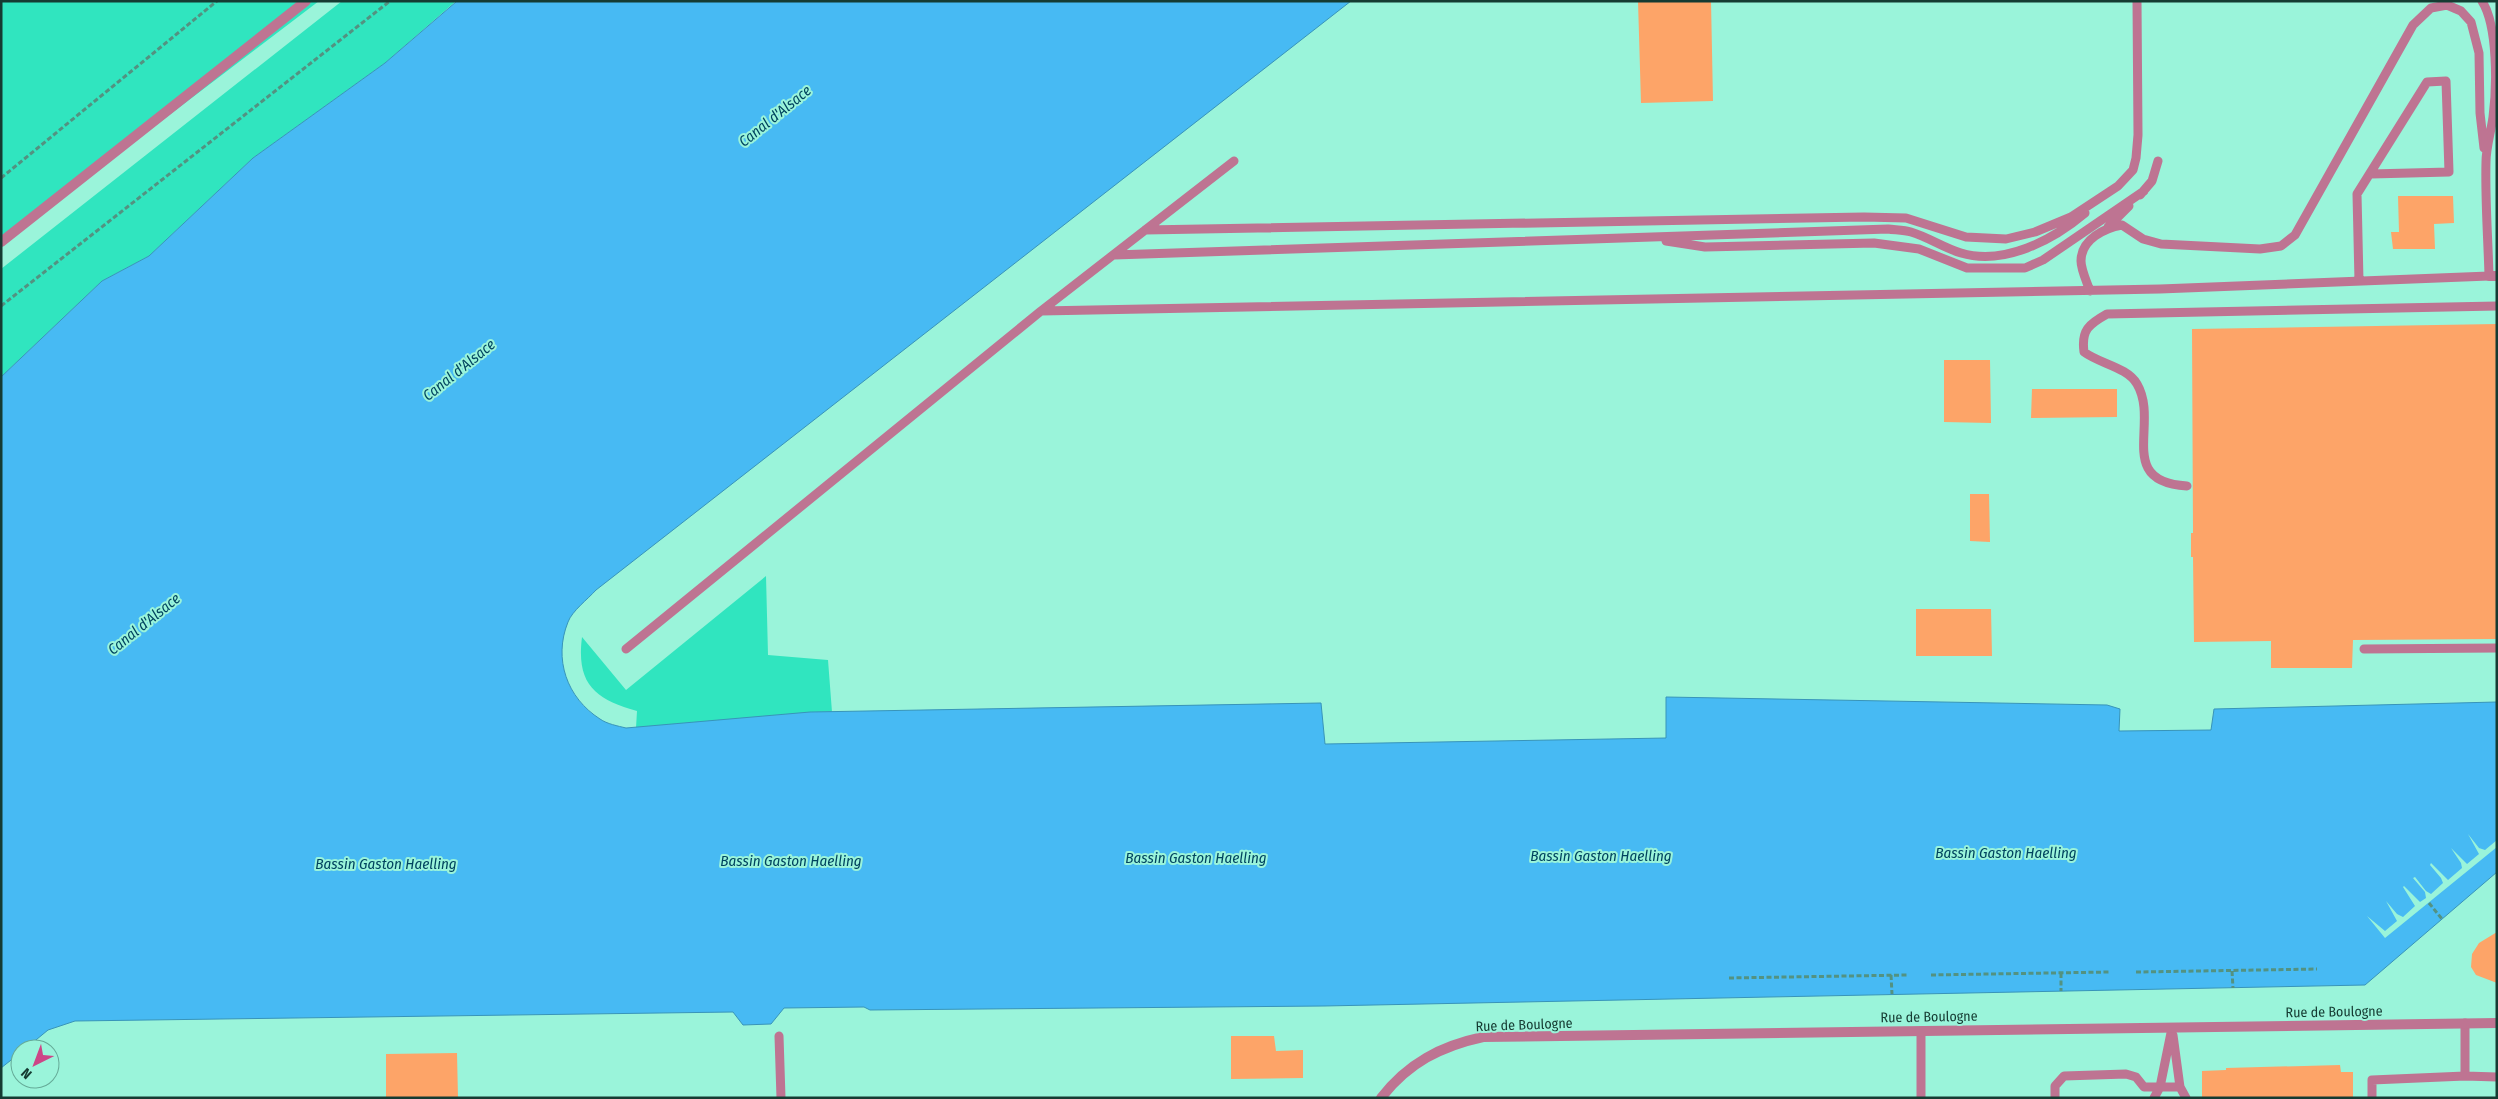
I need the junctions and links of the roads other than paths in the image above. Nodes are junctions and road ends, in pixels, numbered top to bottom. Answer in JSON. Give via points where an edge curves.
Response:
{"nodes":[{"id":1,"x":306,"y":1,"type":"edge"},
{"id":2,"x":2137,"y":1,"type":"edge"},
{"id":3,"x":2482,"y":1,"type":"edge"},
{"id":4,"x":2486,"y":160,"type":"junction"},
{"id":5,"x":1234,"y":161,"type":"dead end"},
{"id":6,"x":2158,"y":161,"type":"dead end"},
{"id":7,"x":2371,"y":174,"type":"junction"},
{"id":8,"x":2118,"y":186,"type":"junction"},
{"id":9,"x":2144,"y":191,"type":"junction"},
{"id":10,"x":2108,"y":227,"type":"junction"},
{"id":11,"x":1145,"y":230,"type":"junction"},
{"id":12,"x":1645,"y":237,"type":"junction"},
{"id":13,"x":1,"y":242,"type":"edge"},
{"id":14,"x":1114,"y":255,"type":"junction"},
{"id":15,"x":2493,"y":276,"type":"edge"},
{"id":16,"x":2359,"y":281,"type":"junction"},
{"id":17,"x":2090,"y":291,"type":"junction"},
{"id":18,"x":2497,"y":306,"type":"edge"},
{"id":19,"x":1041,"y":311,"type":"junction"},
{"id":20,"x":2188,"y":486,"type":"dead end"},
{"id":21,"x":626,"y":648,"type":"dead end"},
{"id":22,"x":2497,"y":648,"type":"edge"},
{"id":23,"x":2364,"y":650,"type":"dead end"},
{"id":24,"x":2465,"y":1023,"type":"junction"},
{"id":25,"x":2497,"y":1023,"type":"edge"},
{"id":26,"x":2172,"y":1028,"type":"junction"},
{"id":27,"x":1921,"y":1031,"type":"junction"},
{"id":28,"x":779,"y":1036,"type":"dead end"},
{"id":29,"x":2465,"y":1076,"type":"junction"},
{"id":30,"x":2497,"y":1077,"type":"edge"},
{"id":31,"x":2160,"y":1087,"type":"junction"},
{"id":32,"x":2180,"y":1087,"type":"junction"},
{"id":33,"x":782,"y":1098,"type":"edge"},
{"id":34,"x":1381,"y":1098,"type":"edge"},
{"id":35,"x":1921,"y":1098,"type":"edge"},
{"id":36,"x":2055,"y":1098,"type":"edge"},
{"id":37,"x":2154,"y":1098,"type":"edge"},
{"id":38,"x":2186,"y":1098,"type":"edge"},
{"id":39,"x":2372,"y":1098,"type":"edge"}],
"edges":[{"from":1,"to":13,"type":"street"},
{"from":2,"to":8,"type":"lane","via":[[2136,150],[2133,170]]},
{"from":3,"to":4,"type":"lane","via":[[2492,26],[2494,49],[2493,114]]},
{"from":4,"to":10,"type":"lane","via":[[2480,113],[2479,53],[2471,22],[2461,11],[2447,5],[2431,8],[2413,25],[2295,235],[2281,246],[2260,249],[2161,244],[2143,238],[2122,224]]},
{"from":4,"to":15,"type":"lane"},
{"from":5,"to":11,"type":"lane"},
{"from":6,"to":9,"type":"lane","via":[[2152,181]]},
{"from":7,"to":7,"type":"lane","via":[[2427,82],[2446,81],[2449,172]]},
{"from":7,"to":16,"type":"lane","via":[[2357,194]]},
{"from":8,"to":11,"type":"lane","via":[[2071,217],[2035,232],[2006,239],[1966,237],[1906,218],[1864,217]]},
{"from":8,"to":12,"type":"lane","via":[[2064,231],[2008,254],[1961,254],[1910,232],[1888,229]]},
{"from":9,"to":10,"type":"lane"},
{"from":9,"to":12,"type":"lane","via":[[2043,260],[2025,268],[1967,268],[1918,249],[1874,243],[1705,247]]},
{"from":10,"to":17,"type":"lane","via":[[2093,236],[2082,252],[2081,262]]},
{"from":11,"to":14,"type":"lane"},
{"from":12,"to":14,"type":"lane"},
{"from":14,"to":19,"type":"lane"},
{"from":15,"to":16,"type":"lane"},
{"from":16,"to":17,"type":"lane"},
{"from":17,"to":19,"type":"lane"},
{"from":18,"to":20,"type":"lane","via":[[2107,314],[2090,323],[2082,340],[2084,352],[2096,361],[2127,374],[2137,384],[2142,403],[2146,467],[2158,480]]},
{"from":19,"to":21,"type":"lane"},
{"from":22,"to":23,"type":"lane"},
{"from":24,"to":25,"type":"street","name":"Rue de Boulogne"},
{"from":24,"to":26,"type":"street","name":"Rue de Boulogne"},
{"from":24,"to":29,"type":"lane"},
{"from":26,"to":27,"type":"street","name":"Rue de Boulogne"},
{"from":26,"to":31,"type":"lane"},
{"from":26,"to":32,"type":"lane"},
{"from":27,"to":34,"type":"street","name":"Rue de Boulogne","via":[[1483,1038],[1456,1043],[1425,1058],[1405,1071]]},
{"from":27,"to":35,"type":"lane"},
{"from":28,"to":33,"type":"lane"},
{"from":29,"to":30,"type":"lane"},
{"from":29,"to":39,"type":"lane","via":[[2372,1080]]},
{"from":31,"to":32,"type":"lane"},
{"from":31,"to":36,"type":"lane","via":[[2144,1087],[2136,1077],[2126,1074],[2064,1076],[2055,1086]]},
{"from":31,"to":37,"type":"lane"},
{"from":32,"to":38,"type":"lane"}]}
